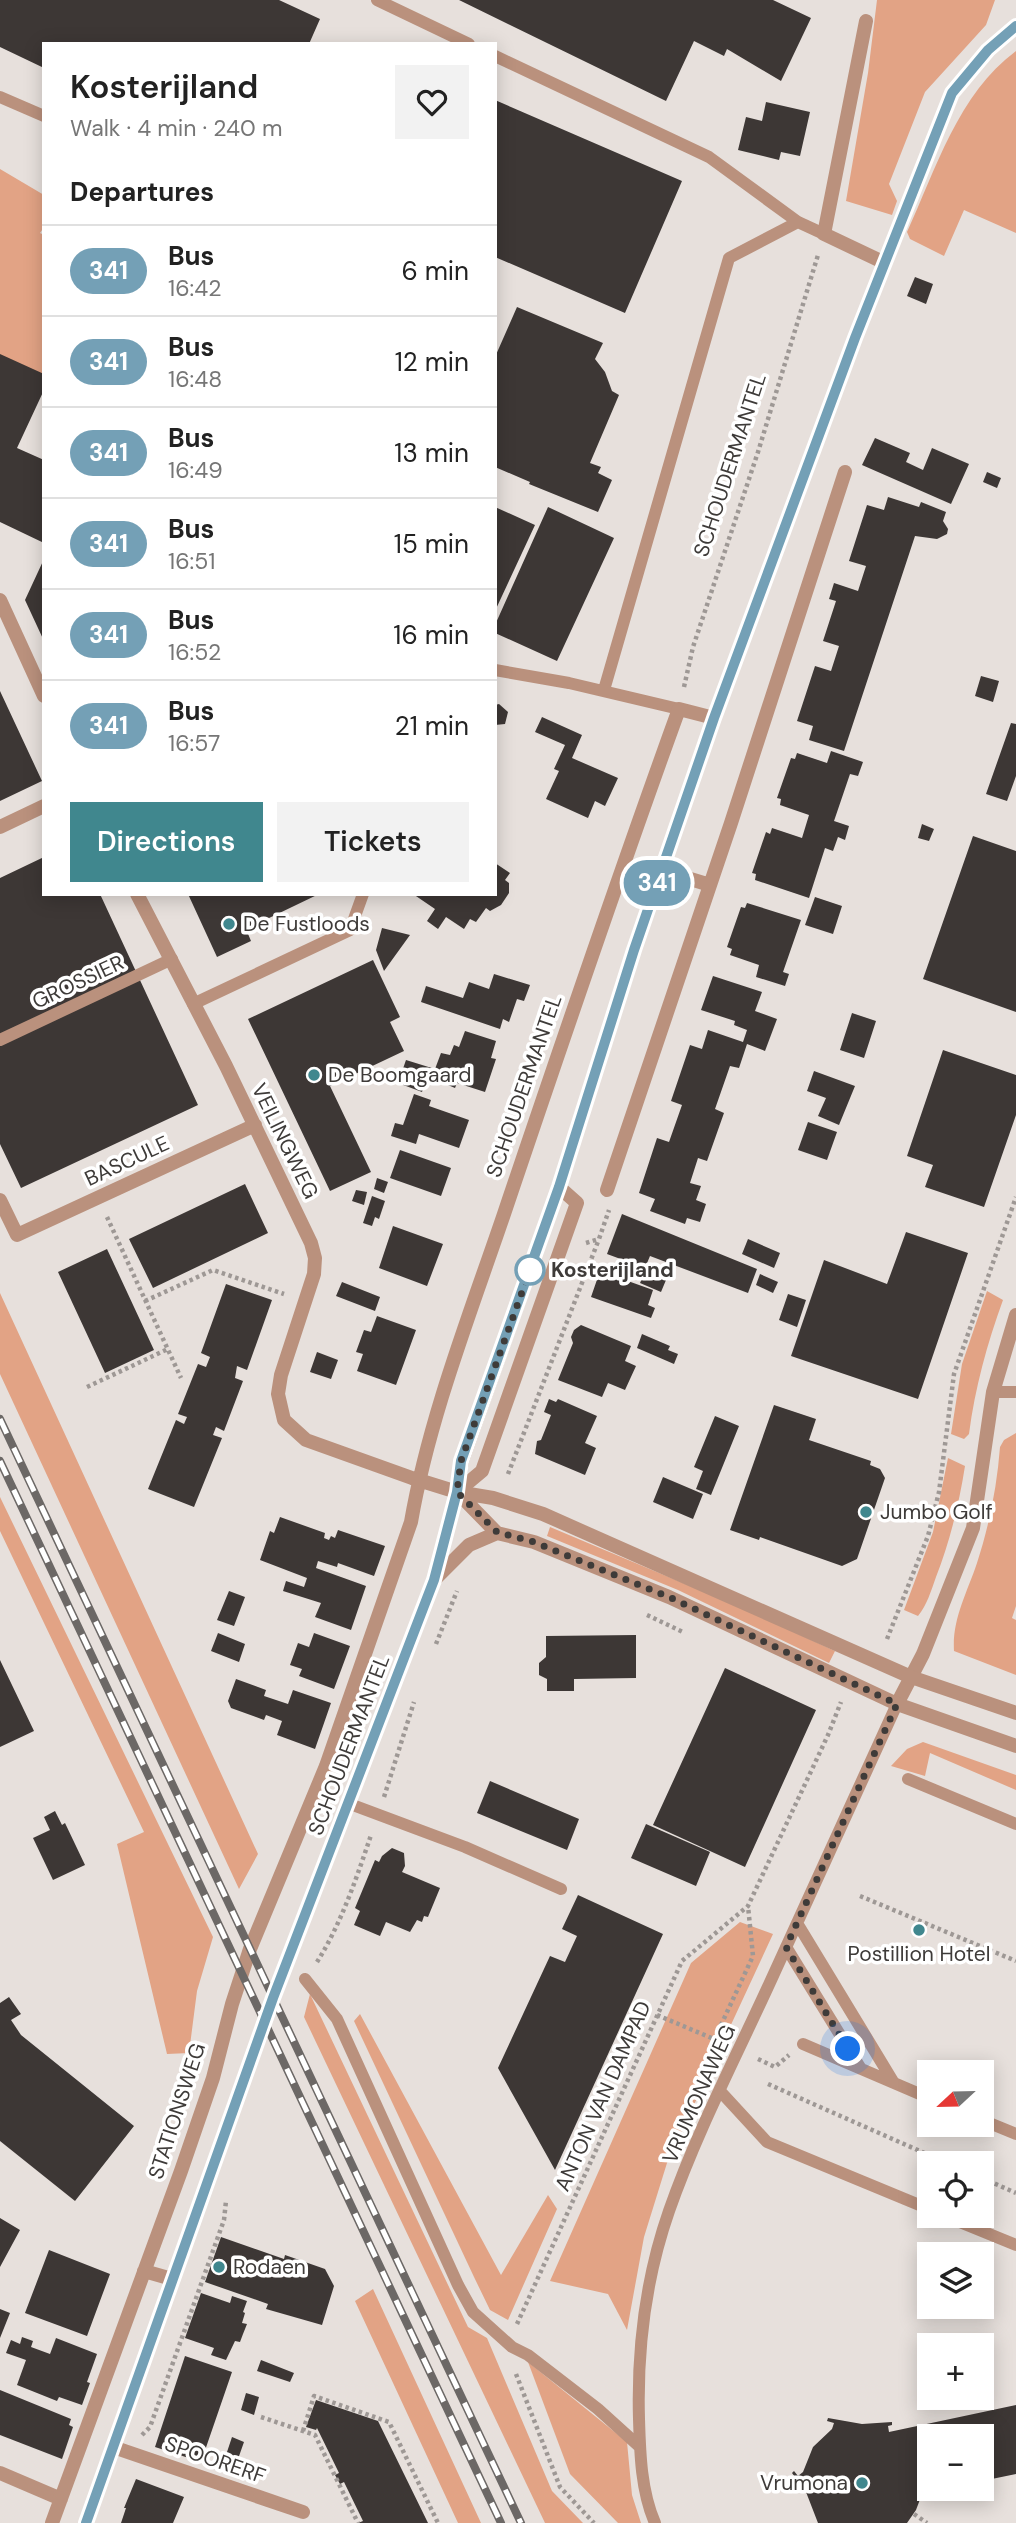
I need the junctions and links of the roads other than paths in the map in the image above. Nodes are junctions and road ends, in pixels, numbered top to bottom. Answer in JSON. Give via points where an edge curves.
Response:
{"nodes":[{"id":1,"x":377,"y":0,"type":"edge"},
{"id":2,"x":866,"y":21,"type":"dead end"},
{"id":3,"x":1016,"y":26,"type":"edge"},
{"id":4,"x":465,"y":42,"type":"edge"},
{"id":5,"x":497,"y":57,"type":"edge"},
{"id":6,"x":0,"y":97,"type":"edge"},
{"id":7,"x":42,"y":115,"type":"edge"},
{"id":8,"x":798,"y":222,"type":"junction"},
{"id":9,"x":824,"y":234,"type":"junction"},
{"id":10,"x":885,"y":263,"type":"junction"},
{"id":11,"x":845,"y":472,"type":"dead end"},
{"id":12,"x":0,"y":600,"type":"edge"},
{"id":13,"x":497,"y":670,"type":"edge"},
{"id":14,"x":604,"y":690,"type":"junction"},
{"id":15,"x":42,"y":692,"type":"edge"},
{"id":16,"x":679,"y":709,"type":"junction"},
{"id":17,"x":714,"y":718,"type":"junction"},
{"id":18,"x":42,"y":807,"type":"edge"},
{"id":19,"x":0,"y":827,"type":"edge"},
{"id":20,"x":661,"y":870,"type":"junction"},
{"id":21,"x":710,"y":885,"type":"junction"},
{"id":22,"x":138,"y":896,"type":"edge"},
{"id":23,"x":362,"y":896,"type":"edge"},
{"id":24,"x":172,"y":959,"type":"junction"},
{"id":25,"x":193,"y":1004,"type":"junction"},
{"id":26,"x":0,"y":1040,"type":"edge"},
{"id":27,"x":255,"y":1125,"type":"junction"},
{"id":28,"x":559,"y":1187,"type":"junction"},
{"id":29,"x":607,"y":1190,"type":"dead end"},
{"id":30,"x":0,"y":1200,"type":"edge"},
{"id":31,"x":1016,"y":1315,"type":"edge"},
{"id":32,"x":993,"y":1392,"type":"junction"},
{"id":33,"x":1016,"y":1392,"type":"edge"},
{"id":34,"x":418,"y":1480,"type":"junction"},
{"id":35,"x":457,"y":1492,"type":"junction"},
{"id":36,"x":497,"y":1532,"type":"junction"},
{"id":37,"x":434,"y":1580,"type":"junction"},
{"id":38,"x":911,"y":1676,"type":"junction"},
{"id":39,"x":897,"y":1704,"type":"junction"},
{"id":40,"x":1016,"y":1713,"type":"edge"},
{"id":41,"x":1016,"y":1746,"type":"edge"},
{"id":42,"x":908,"y":1779,"type":"dead end"},
{"id":43,"x":350,"y":1804,"type":"junction"},
{"id":44,"x":1016,"y":1824,"type":"edge"},
{"id":45,"x":561,"y":1889,"type":"dead end"},
{"id":46,"x":797,"y":1923,"type":"junction"},
{"id":47,"x":786,"y":1947,"type":"junction"},
{"id":48,"x":246,"y":1962,"type":"joint"},
{"id":49,"x":305,"y":1979,"type":"road end"},
{"id":50,"x":803,"y":2044,"type":"road end"},
{"id":51,"x":861,"y":2069,"type":"junction"},
{"id":52,"x":894,"y":2083,"type":"junction"},
{"id":53,"x":720,"y":2091,"type":"junction"},
{"id":54,"x":917,"y":2093,"type":"edge"},
{"id":55,"x":994,"y":2125,"type":"edge"},
{"id":56,"x":1016,"y":2134,"type":"edge"},
{"id":57,"x":917,"y":2204,"type":"edge"},
{"id":58,"x":975,"y":2228,"type":"edge"},
{"id":59,"x":1016,"y":2245,"type":"edge"},
{"id":60,"x":144,"y":2271,"type":"junction"},
{"id":61,"x":173,"y":2278,"type":"junction"},
{"id":62,"x":640,"y":2446,"type":"junction"},
{"id":63,"x":113,"y":2447,"type":"junction"},
{"id":64,"x":0,"y":2473,"type":"edge"},
{"id":65,"x":61,"y":2499,"type":"junction"},
{"id":66,"x":303,"y":2512,"type":"dead end"},
{"id":67,"x":52,"y":2523,"type":"edge"},
{"id":68,"x":86,"y":2523,"type":"edge"},
{"id":69,"x":654,"y":2523,"type":"edge"}],
"edges":[{"from":1,"to":4,"type":"lane"},
{"from":2,"to":9,"type":"street"},
{"from":3,"to":10,"type":"street","name":"SCHOUDERMANTEL","via":[[988,50],[952,93]]},
{"from":5,"to":8,"type":"lane","via":[[709,157]]},
{"from":6,"to":7,"type":"lane"},
{"from":8,"to":9,"type":"lane"},
{"from":8,"to":14,"type":"lane","via":[[729,258]]},
{"from":9,"to":10,"type":"street"},
{"from":10,"to":17,"type":"street","name":"SCHOUDERMANTEL"},
{"from":11,"to":21,"type":"street"},
{"from":12,"to":15,"type":"street"},
{"from":13,"to":14,"type":"lane"},
{"from":14,"to":16,"type":"lane"},
{"from":16,"to":17,"type":"street"},
{"from":16,"to":34,"type":"street","name":"SCHOUDERMANTEL","via":[[596,938]]},
{"from":17,"to":20,"type":"street","name":"SCHOUDERMANTEL"},
{"from":18,"to":19,"type":"street"},
{"from":20,"to":21,"type":"street"},
{"from":20,"to":28,"type":"street","name":"SCHOUDERMANTEL"},
{"from":21,"to":29,"type":"street"},
{"from":22,"to":24,"type":"street","name":"VEILINGWEG"},
{"from":23,"to":25,"type":"lane","via":[[350,930]]},
{"from":24,"to":25,"type":"street","name":"VEILINGWEG"},
{"from":24,"to":26,"type":"lane","name":"GROSSIER"},
{"from":25,"to":27,"type":"street","name":"VEILINGWEG"},
{"from":27,"to":30,"type":"street","name":"BASCULE","via":[[16,1235]]},
{"from":27,"to":34,"type":"street","name":"VEILINGWEG","via":[[314,1258],[314,1274],[281,1375],[278,1394],[284,1420],[306,1440]]},
{"from":28,"to":35,"type":"street","name":"SCHOUDERMANTEL","via":[[461,1461]]},
{"from":28,"to":35,"type":"street","via":[[577,1203],[482,1471]]},
{"from":31,"to":32,"type":"street"},
{"from":32,"to":33,"type":"lane"},
{"from":32,"to":38,"type":"street","via":[[973,1528]]},
{"from":34,"to":35,"type":"street"},
{"from":34,"to":48,"type":"street","name":"SCHOUDERMANTEL","via":[[411,1522],[326,1766]]},
{"from":35,"to":36,"type":"street"},
{"from":35,"to":37,"type":"street","name":"SCHOUDERMANTEL"},
{"from":35,"to":38,"type":"street","via":[[543,1514]]},
{"from":36,"to":37,"type":"street","via":[[469,1545]]},
{"from":36,"to":39,"type":"street","via":[[534,1542],[669,1597]]},
{"from":37,"to":43,"type":"street","name":"SCHOUDERMANTEL"},
{"from":38,"to":39,"type":"street"},
{"from":38,"to":40,"type":"street"},
{"from":39,"to":41,"type":"street"},
{"from":39,"to":46,"type":"lane","name":"VRUMONAWEG"},
{"from":42,"to":44,"type":"lane"},
{"from":43,"to":45,"type":"lane"},
{"from":43,"to":61,"type":"street","name":"SCHOUDERMANTEL","via":[[269,2010]]},
{"from":46,"to":47,"type":"lane","name":"VRUMONAWEG"},
{"from":46,"to":52,"type":"lane"},
{"from":47,"to":51,"type":"lane"},
{"from":47,"to":53,"type":"lane","name":"VRUMONAWEG"},
{"from":48,"to":60,"type":"street","name":"STATIONSWEG","via":[[213,2078]]},
{"from":49,"to":62,"type":"lane","via":[[337,2019],[474,2312]]},
{"from":50,"to":51,"type":"lane"},
{"from":51,"to":52,"type":"lane"},
{"from":52,"to":54,"type":"lane"},
{"from":53,"to":57,"type":"lane","via":[[767,2142]]},
{"from":53,"to":62,"type":"lane","name":"VRUMONAWEG","via":[[669,2212],[653,2269],[638,2381]]},
{"from":55,"to":56,"type":"lane"},
{"from":58,"to":59,"type":"lane"},
{"from":60,"to":61,"type":"street"},
{"from":60,"to":65,"type":"street","name":"STATIONSWEG"},
{"from":61,"to":63,"type":"street"},
{"from":62,"to":69,"type":"lane","name":"VRUMONAWEG"},
{"from":63,"to":66,"type":"street","name":"SPOORERF"},
{"from":63,"to":68,"type":"street"},
{"from":64,"to":65,"type":"street"},
{"from":65,"to":67,"type":"street","name":"STATIONSWEG"}]}
